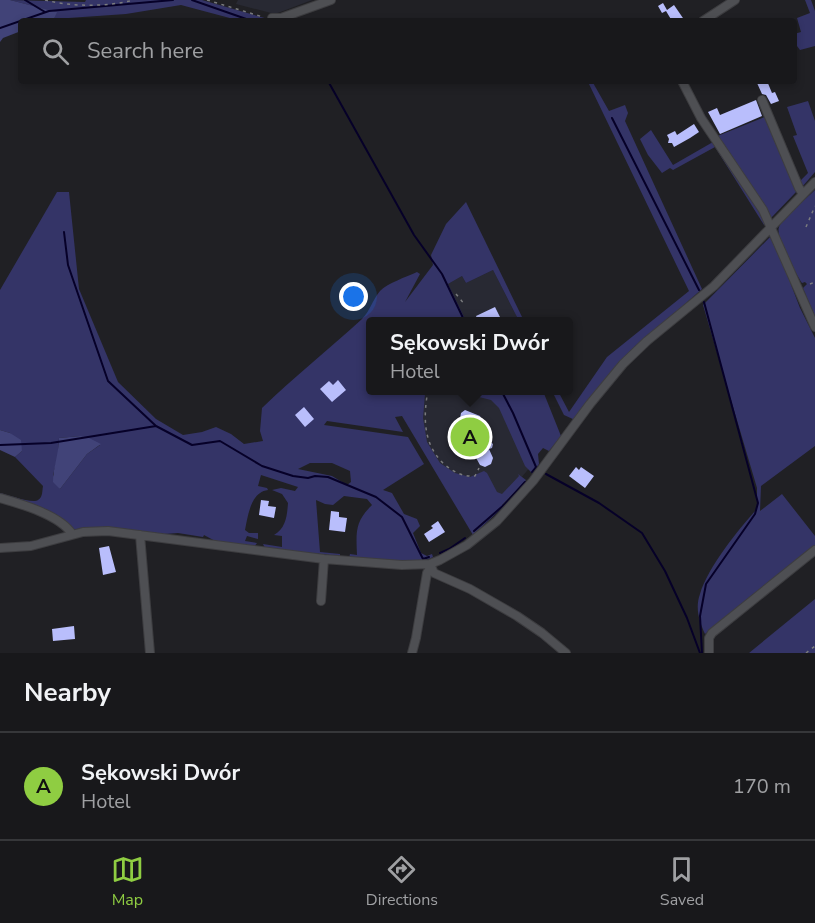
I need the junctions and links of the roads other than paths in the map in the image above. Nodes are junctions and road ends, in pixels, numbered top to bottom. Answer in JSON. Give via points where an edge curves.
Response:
{"nodes":[{"id":1,"x":331,"y":0,"type":"edge"},
{"id":2,"x":735,"y":0,"type":"edge"},
{"id":3,"x":272,"y":18,"type":"road end"},
{"id":4,"x":708,"y":18,"type":"edge"},
{"id":5,"x":684,"y":84,"type":"edge"},
{"id":6,"x":762,"y":100,"type":"dead end"},
{"id":7,"x":815,"y":182,"type":"edge"},
{"id":8,"x":803,"y":194,"type":"junction"},
{"id":9,"x":771,"y":227,"type":"junction"},
{"id":10,"x":815,"y":327,"type":"edge"},
{"id":11,"x":0,"y":498,"type":"edge"},
{"id":12,"x":72,"y":534,"type":"junction"},
{"id":13,"x":140,"y":535,"type":"junction"},
{"id":14,"x":0,"y":548,"type":"edge"},
{"id":15,"x":815,"y":550,"type":"edge"},
{"id":16,"x":324,"y":559,"type":"junction"},
{"id":17,"x":430,"y":565,"type":"junction"},
{"id":18,"x":321,"y":601,"type":"dead end"},
{"id":19,"x":150,"y":653,"type":"edge"},
{"id":20,"x":412,"y":653,"type":"edge"},
{"id":21,"x":566,"y":653,"type":"edge"},
{"id":22,"x":709,"y":653,"type":"edge"}],
"edges":[{"from":1,"to":3,"type":"street"},
{"from":2,"to":4,"type":"street"},
{"from":5,"to":9,"type":"street"},
{"from":6,"to":8,"type":"street"},
{"from":7,"to":8,"type":"street"},
{"from":8,"to":9,"type":"street"},
{"from":9,"to":10,"type":"street"},
{"from":9,"to":17,"type":"street","via":[[714,286],[623,364],[533,481],[497,521],[468,545]]},
{"from":11,"to":12,"type":"street","via":[[57,520]]},
{"from":12,"to":13,"type":"street","via":[[108,531]]},
{"from":12,"to":14,"type":"street","via":[[31,546]]},
{"from":13,"to":16,"type":"street"},
{"from":13,"to":19,"type":"street"},
{"from":15,"to":22,"type":"street","via":[[712,633]]},
{"from":16,"to":17,"type":"street"},
{"from":16,"to":18,"type":"street"},
{"from":17,"to":20,"type":"street"},
{"from":17,"to":21,"type":"street","via":[[434,573],[517,616]]}]}
